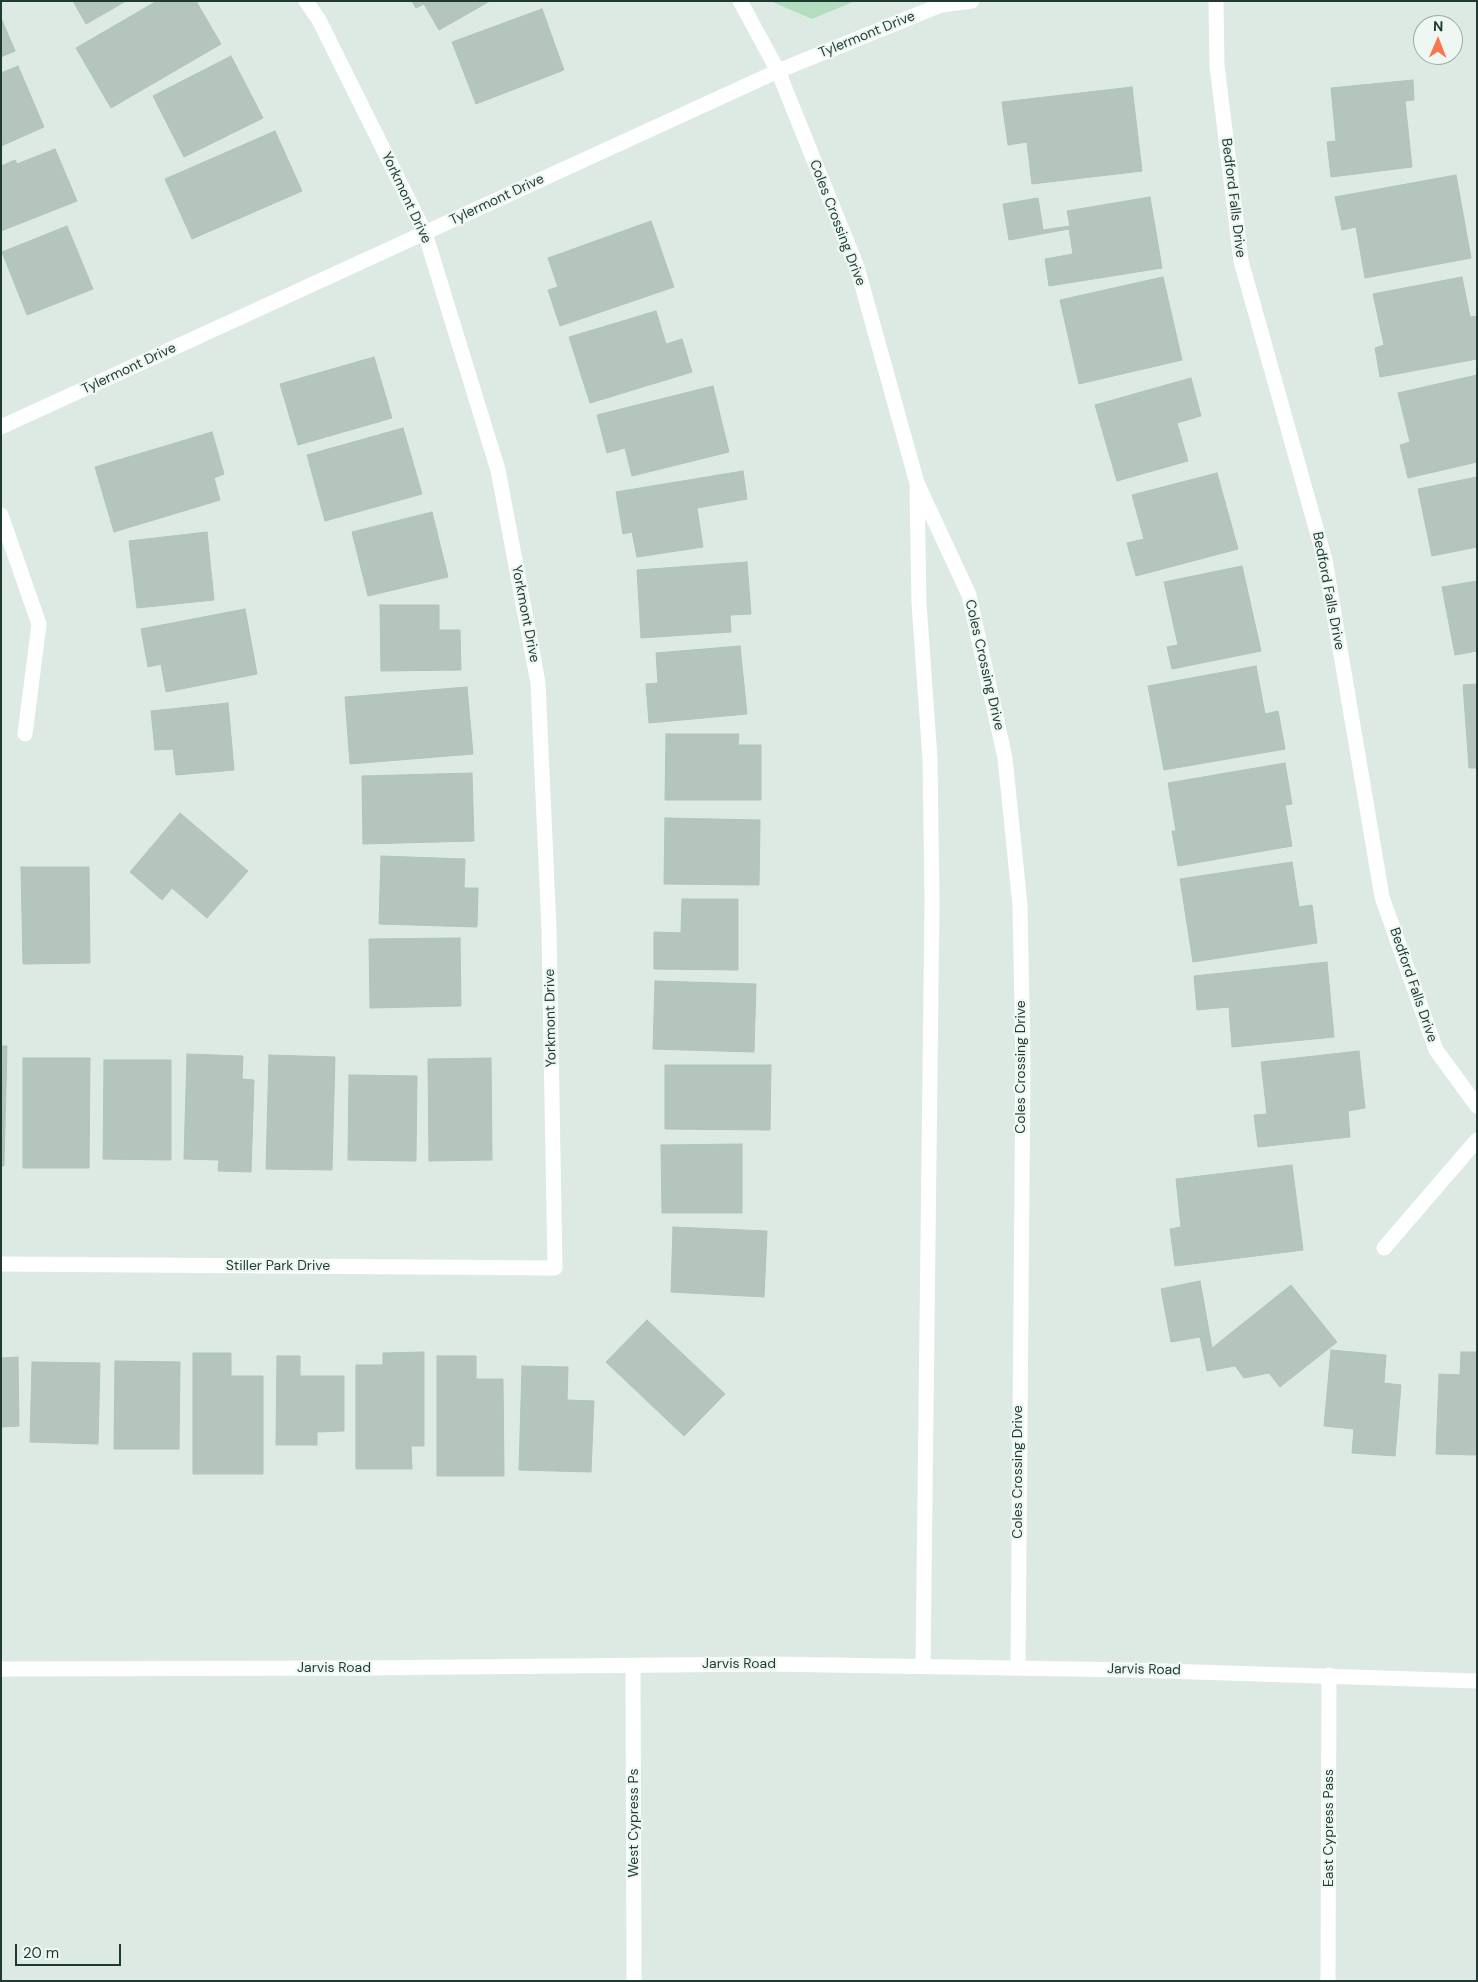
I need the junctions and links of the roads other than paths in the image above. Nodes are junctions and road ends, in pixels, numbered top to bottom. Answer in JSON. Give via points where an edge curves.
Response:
{"nodes":[{"id":1,"x":306,"y":1,"type":"edge"},
{"id":2,"x":740,"y":1,"type":"edge"},
{"id":3,"x":972,"y":1,"type":"edge"},
{"id":4,"x":1216,"y":1,"type":"edge"},
{"id":5,"x":778,"y":71,"type":"junction"},
{"id":6,"x":425,"y":233,"type":"junction"},
{"id":7,"x":1,"y":427,"type":"edge"},
{"id":8,"x":917,"y":483,"type":"junction"},
{"id":9,"x":1,"y":515,"type":"edge"},
{"id":10,"x":25,"y":734,"type":"dead end"},
{"id":11,"x":1477,"y":1106,"type":"edge"},
{"id":12,"x":1477,"y":1140,"type":"edge"},
{"id":13,"x":1384,"y":1248,"type":"dead end"},
{"id":14,"x":1,"y":1264,"type":"edge"},
{"id":15,"x":555,"y":1268,"type":"joint"},
{"id":16,"x":633,"y":1666,"type":"junction"},
{"id":17,"x":923,"y":1666,"type":"junction"},
{"id":18,"x":1018,"y":1668,"type":"junction"},
{"id":19,"x":1,"y":1669,"type":"edge"},
{"id":20,"x":1329,"y":1675,"type":"junction"},
{"id":21,"x":1477,"y":1681,"type":"edge"},
{"id":22,"x":634,"y":1981,"type":"edge"},
{"id":23,"x":1328,"y":1981,"type":"edge"}],
"edges":[{"from":1,"to":6,"type":"street","name":"Yorkmont Drive","via":[[319,20]]},
{"from":2,"to":5,"type":"street","name":"Coles Crossing Drive"},
{"from":3,"to":5,"type":"street","name":"Tylermont Drive","via":[[940,5]]},
{"from":4,"to":11,"type":"street","name":"Bedford Falls Drive","via":[[1217,66],[1241,261],[1325,560],[1382,897],[1436,1050]]},
{"from":5,"to":6,"type":"street","name":"Tylermont Drive"},
{"from":5,"to":8,"type":"street","name":"Coles Crossing Drive","via":[[857,267]]},
{"from":6,"to":7,"type":"street","name":"Tylermont Drive"},
{"from":6,"to":15,"type":"street","name":"Yorkmont Drive","via":[[498,470],[538,683],[549,929]]},
{"from":8,"to":17,"type":"street","name":"Coles Crossing Drive","via":[[919,603],[930,759],[932,901]]},
{"from":8,"to":18,"type":"street","name":"Coles Crossing Drive","via":[[969,595],[1005,758],[1020,905]]},
{"from":9,"to":10,"type":"street","via":[[39,624]]},
{"from":12,"to":13,"type":"street"},
{"from":14,"to":15,"type":"street","name":"Stiller Park Drive"},
{"from":16,"to":17,"type":"street","name":"Jarvis Road"},
{"from":16,"to":19,"type":"street","name":"Jarvis Road"},
{"from":16,"to":22,"type":"street","name":"West Cypress Ps"},
{"from":17,"to":18,"type":"street","name":"Jarvis Road"},
{"from":18,"to":20,"type":"street","name":"Jarvis Road"},
{"from":20,"to":21,"type":"street","name":"Jarvis Road"},
{"from":20,"to":23,"type":"street","name":"East Cypress Pass"}]}
